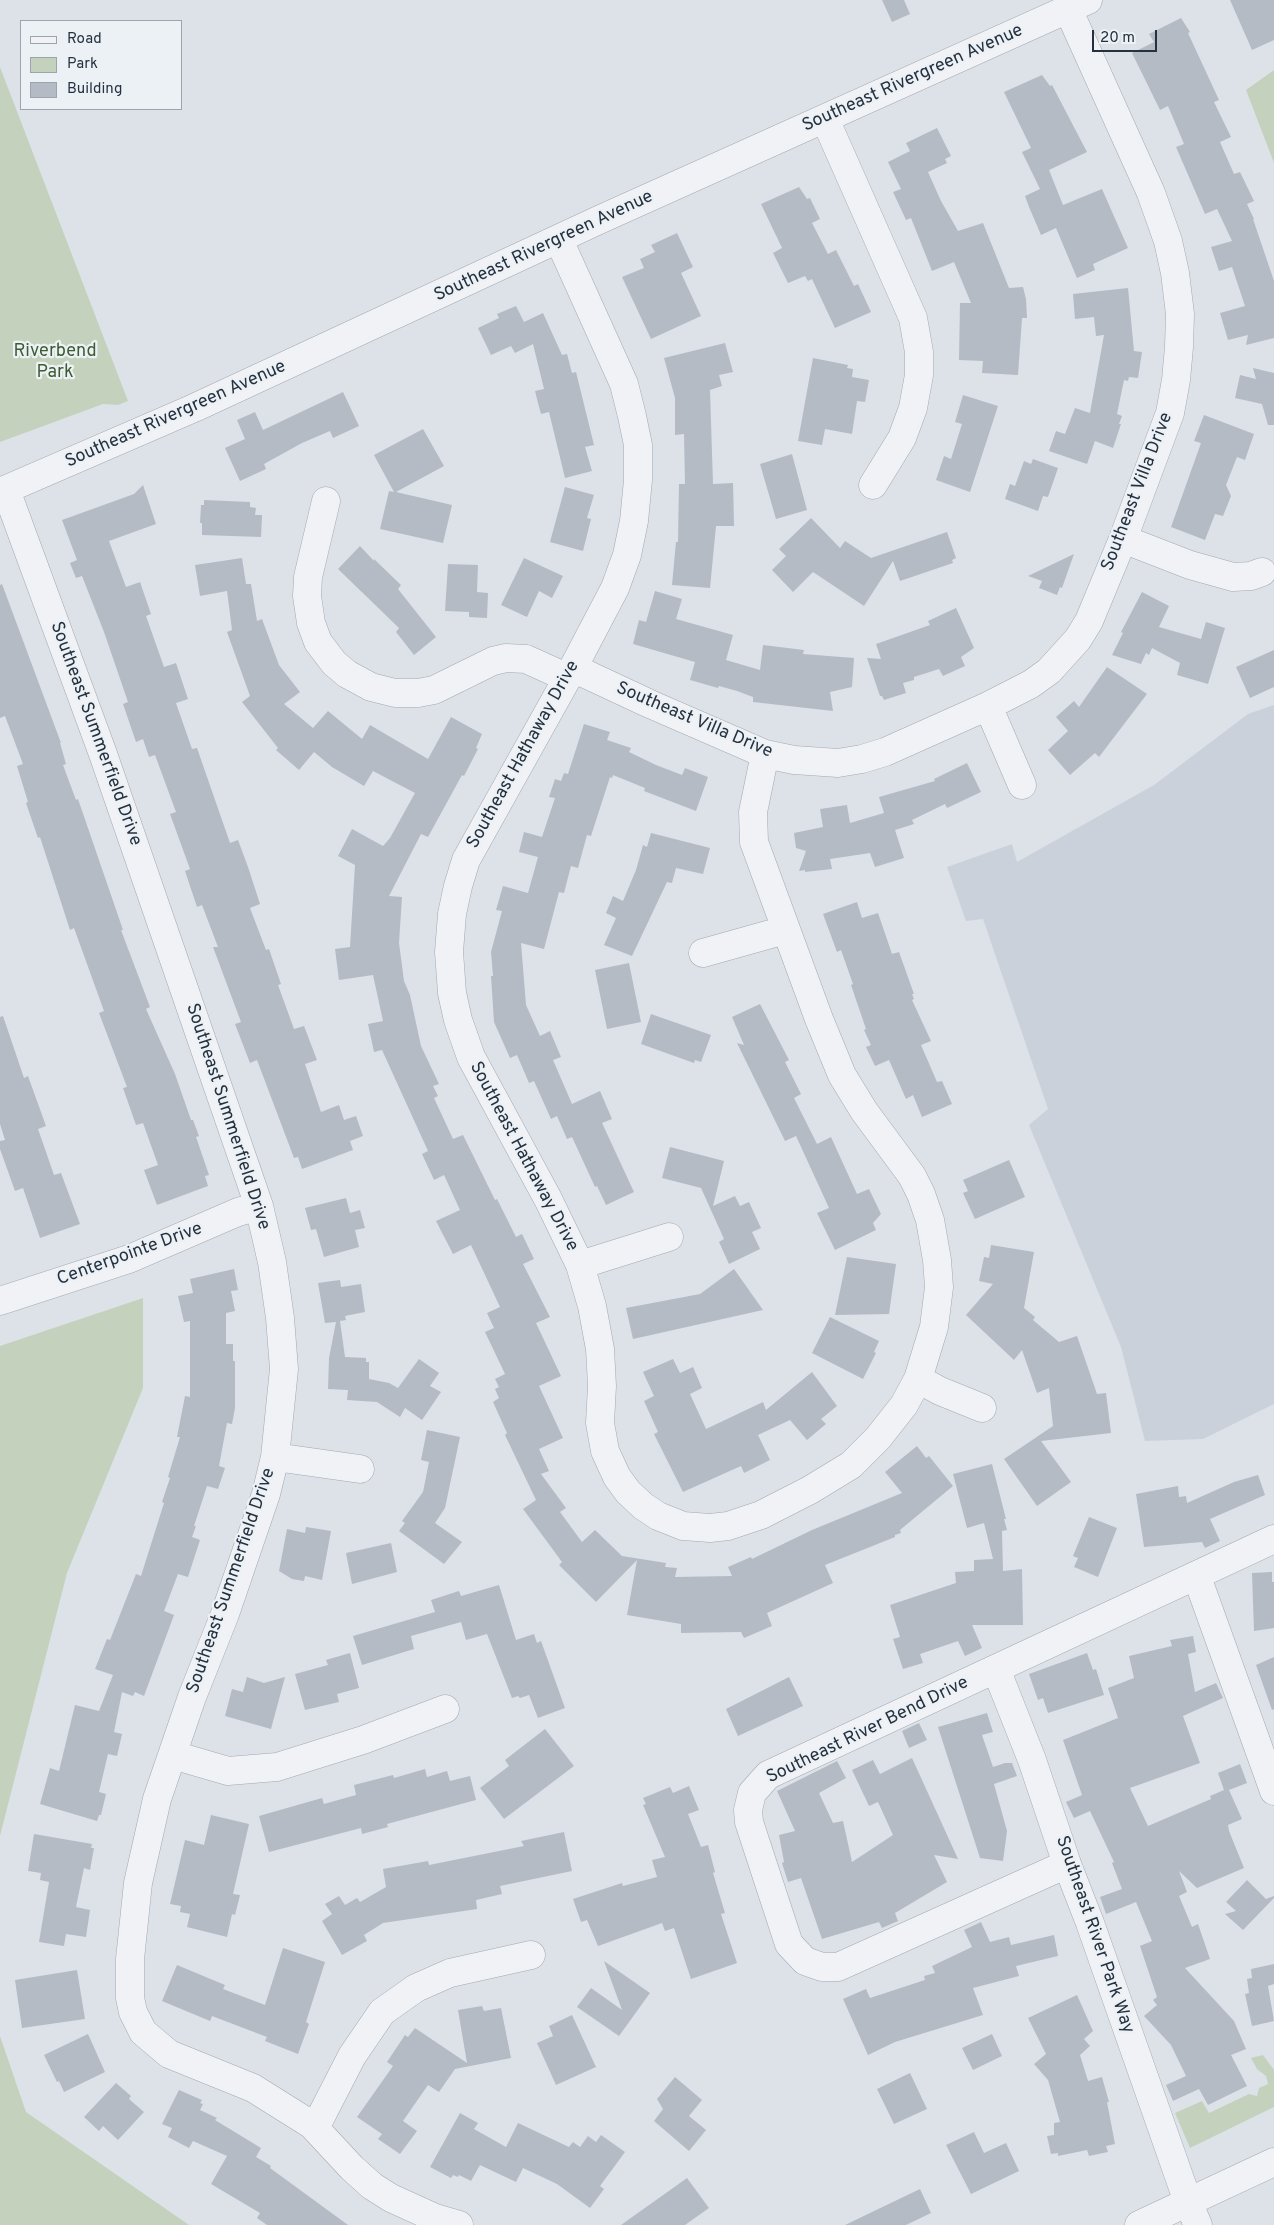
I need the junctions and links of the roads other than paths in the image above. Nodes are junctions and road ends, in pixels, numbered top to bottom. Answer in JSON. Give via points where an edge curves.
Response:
{"nodes":[{"id":1,"x":1078,"y":4,"type":"edge"},
{"id":2,"x":824,"y":119,"type":"junction"},
{"id":3,"x":559,"y":240,"type":"junction"},
{"id":4,"x":873,"y":485,"type":"dead end"},
{"id":5,"x":3,"y":491,"type":"edge"},
{"id":6,"x":326,"y":501,"type":"dead end"},
{"id":7,"x":1123,"y":539,"type":"junction"},
{"id":8,"x":1262,"y":572,"type":"dead end"},
{"id":9,"x":570,"y":673,"type":"junction"},
{"id":10,"x":988,"y":706,"type":"junction"},
{"id":11,"x":765,"y":754,"type":"junction"},
{"id":12,"x":1022,"y":785,"type":"dead end"},
{"id":13,"x":785,"y":930,"type":"junction"},
{"id":14,"x":703,"y":953,"type":"dead end"},
{"id":15,"x":259,"y":1206,"type":"junction"},
{"id":16,"x":669,"y":1237,"type":"dead end"},
{"id":17,"x":580,"y":1265,"type":"junction"},
{"id":18,"x":0,"y":1301,"type":"edge"},
{"id":19,"x":918,"y":1379,"type":"junction"},
{"id":20,"x":982,"y":1408,"type":"dead end"},
{"id":21,"x":275,"y":1457,"type":"junction"},
{"id":22,"x":360,"y":1469,"type":"dead end"},
{"id":23,"x":1274,"y":1539,"type":"edge"},
{"id":24,"x":1197,"y":1577,"type":"junction"},
{"id":25,"x":996,"y":1669,"type":"junction"},
{"id":26,"x":445,"y":1709,"type":"dead end"},
{"id":27,"x":173,"y":1754,"type":"junction"},
{"id":28,"x":1274,"y":1791,"type":"edge"},
{"id":29,"x":1067,"y":1864,"type":"junction"},
{"id":30,"x":531,"y":1956,"type":"dead end"},
{"id":31,"x":315,"y":2128,"type":"junction"},
{"id":32,"x":1274,"y":2162,"type":"edge"},
{"id":33,"x":1193,"y":2214,"type":"edge"},
{"id":34,"x":459,"y":2225,"type":"edge"},
{"id":35,"x":1139,"y":2225,"type":"edge"}],
"edges":[{"from":1,"to":2,"type":"street","name":"Southeast Rivergreen Avenue"},
{"from":1,"to":7,"type":"street","name":"Southeast Villa Drive","via":[[1168,240],[1180,314],[1177,372],[1170,413]]},
{"from":2,"to":3,"type":"street","name":"Southeast Rivergreen Avenue"},
{"from":2,"to":4,"type":"street","via":[[913,318],[919,352],[913,408],[902,438]]},
{"from":3,"to":5,"type":"street","name":"Southeast Rivergreen Avenue","via":[[194,408]]},
{"from":3,"to":9,"type":"street","name":"Southeast Hathaway Drive","via":[[624,384],[638,444],[638,480],[627,555],[615,588]]},
{"from":5,"to":15,"type":"street","name":"Southeast Summerfield Drive","via":[[104,754]]},
{"from":6,"to":9,"type":"street","name":"Southeast Villa Drive","via":[[306,596],[318,642],[347,674],[371,687],[394,693],[418,693],[434,690],[493,661],[506,658],[526,660]]},
{"from":7,"to":8,"type":"street","via":[[1190,565],[1233,577]]},
{"from":7,"to":10,"type":"street","name":"Southeast Villa Drive","via":[[1089,621],[1065,656],[1031,684]]},
{"from":9,"to":11,"type":"street","name":"Southeast Villa Drive"},
{"from":9,"to":17,"type":"street","name":"Southeast Hathaway Drive","via":[[466,860],[452,914],[450,952],[452,993],[471,1057]]},
{"from":10,"to":11,"type":"street","name":"Southeast Villa Drive","via":[[862,759],[838,763]]},
{"from":10,"to":12,"type":"street"},
{"from":11,"to":13,"type":"street","name":"Southeast Hathaway Drive","via":[[753,812],[754,842]]},
{"from":13,"to":14,"type":"street"},
{"from":13,"to":19,"type":"street","name":"Southeast Hathaway Drive","via":[[842,1075],[912,1176],[930,1220],[939,1287],[934,1327]]},
{"from":15,"to":18,"type":"street","name":"Centerpointe Drive","via":[[129,1258]]},
{"from":15,"to":21,"type":"street","name":"Southeast Summerfield Drive","via":[[272,1262],[284,1369]]},
{"from":16,"to":17,"type":"street","name":"Southeast Hathaway Drive"},
{"from":17,"to":19,"type":"street","name":"Southeast Hathaway Drive","via":[[600,1349],[600,1423],[605,1451],[617,1477],[638,1502],[658,1516],[683,1526],[728,1526],[761,1515],[840,1472],[878,1438],[904,1405]]},
{"from":19,"to":20,"type":"street"},
{"from":21,"to":22,"type":"street"},
{"from":21,"to":27,"type":"street","name":"Southeast Summerfield Drive","via":[[241,1568]]},
{"from":23,"to":24,"type":"street","name":"Southeast River Bend Drive"},
{"from":24,"to":25,"type":"street","name":"Southeast River Bend Drive"},
{"from":24,"to":28,"type":"street"},
{"from":25,"to":29,"type":"street","name":"Southeast River Park Way"},
{"from":25,"to":29,"type":"street","name":"Southeast River Bend Drive","via":[[762,1779],[752,1793],[748,1822],[781,1924],[789,1944],[805,1961],[822,1967],[838,1967]]},
{"from":26,"to":27,"type":"street","via":[[277,1767],[228,1771]]},
{"from":27,"to":31,"type":"street","name":"Southeast Summerfield Drive","via":[[157,1799],[138,1883],[130,1959],[133,2012],[144,2032],[169,2054],[253,2088]]},
{"from":29,"to":33,"type":"street","name":"Southeast River Park Way"},
{"from":30,"to":31,"type":"street","via":[[450,1973],[416,1988],[382,2012],[352,2056]]},
{"from":31,"to":34,"type":"street","name":"Southeast Summerfield Drive","via":[[372,2186],[435,2218]]},
{"from":32,"to":33,"type":"street"},
{"from":33,"to":35,"type":"street"}]}
